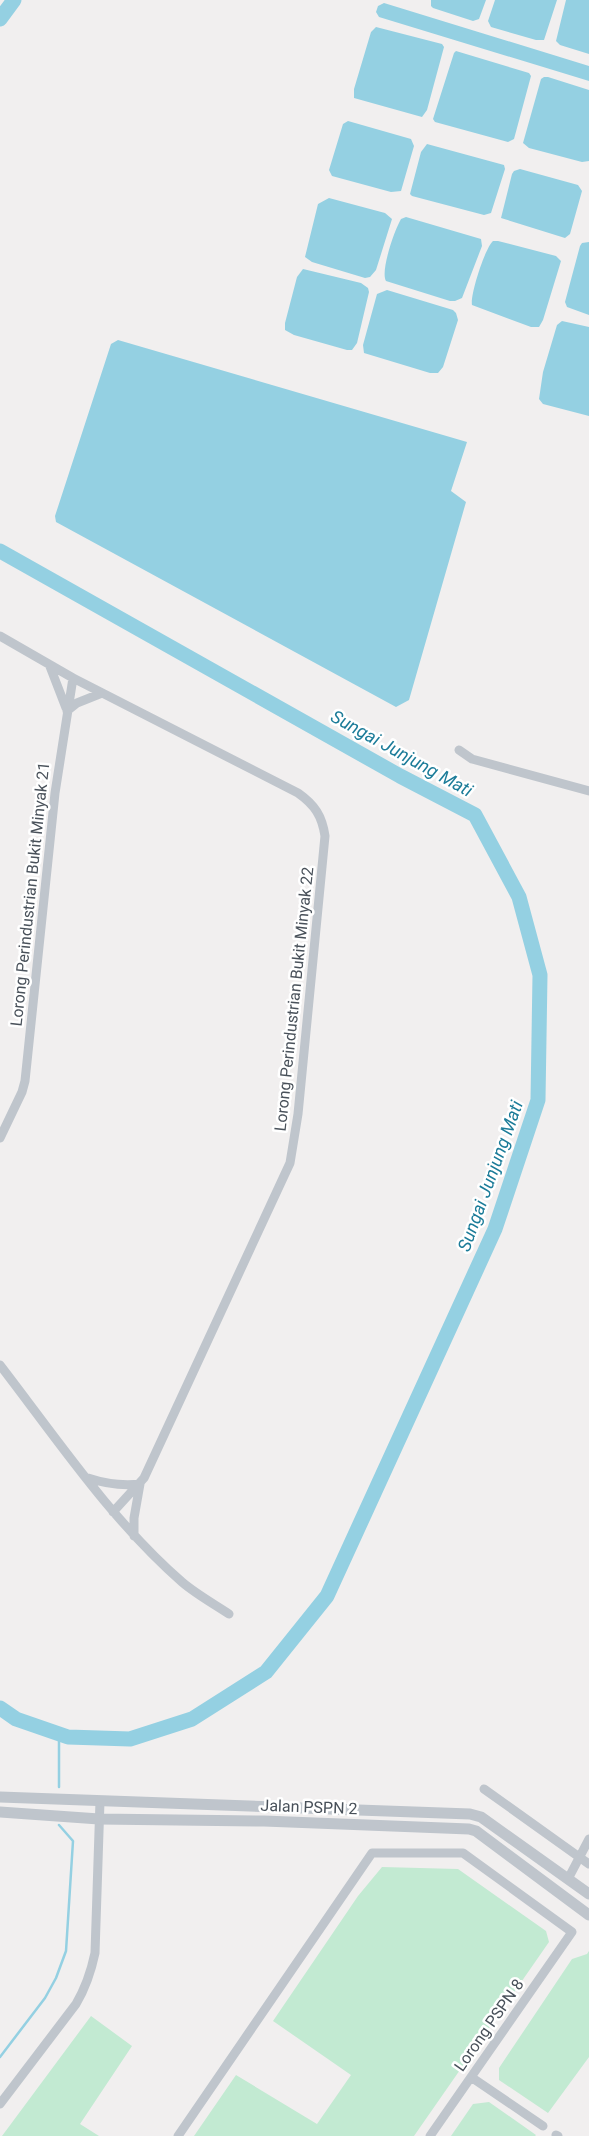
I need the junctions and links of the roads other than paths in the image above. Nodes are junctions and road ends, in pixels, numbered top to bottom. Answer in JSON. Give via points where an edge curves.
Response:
{"nodes":[{"id":1,"x":0,"y":636,"type":"edge"},
{"id":2,"x":49,"y":664,"type":"junction"},
{"id":3,"x":73,"y":678,"type":"junction"},
{"id":4,"x":102,"y":693,"type":"junction"},
{"id":5,"x":67,"y":711,"type":"junction"},
{"id":6,"x":459,"y":750,"type":"dead end"},
{"id":7,"x":589,"y":791,"type":"edge"},
{"id":8,"x":0,"y":1138,"type":"edge"},
{"id":9,"x":0,"y":1365,"type":"edge"},
{"id":10,"x":88,"y":1478,"type":"junction"},
{"id":11,"x":140,"y":1484,"type":"junction"},
{"id":12,"x":113,"y":1512,"type":"junction"},
{"id":13,"x":134,"y":1536,"type":"junction"},
{"id":14,"x":229,"y":1614,"type":"dead end"},
{"id":15,"x":484,"y":1790,"type":"dead end"},
{"id":16,"x":0,"y":1797,"type":"edge"},
{"id":17,"x":100,"y":1801,"type":"junction"},
{"id":18,"x":0,"y":1812,"type":"edge"},
{"id":19,"x":99,"y":1819,"type":"junction"},
{"id":20,"x":589,"y":1839,"type":"edge"},
{"id":21,"x":579,"y":1858,"type":"junction"},
{"id":22,"x":589,"y":1864,"type":"edge"},
{"id":23,"x":568,"y":1879,"type":"junction"},
{"id":24,"x":589,"y":1894,"type":"edge"},
{"id":25,"x":589,"y":1915,"type":"edge"},
{"id":26,"x":471,"y":2077,"type":"junction"},
{"id":27,"x":0,"y":2104,"type":"edge"},
{"id":28,"x":543,"y":2126,"type":"dead end"},
{"id":29,"x":178,"y":2136,"type":"edge"},
{"id":30,"x":430,"y":2136,"type":"edge"}],
"edges":[{"from":1,"to":2,"type":"street","name":"Lorong Perindustrian Bukit Minyak 22"},
{"from":2,"to":3,"type":"street","name":"Lorong Perindustrian Bukit Minyak 22"},
{"from":2,"to":5,"type":"street"},
{"from":3,"to":4,"type":"street","name":"Lorong Perindustrian Bukit Minyak 22"},
{"from":3,"to":5,"type":"street","name":"Lorong Perindustrian Bukit Minyak 21"},
{"from":4,"to":5,"type":"street","via":[[77,703]]},
{"from":4,"to":11,"type":"street","name":"Lorong Perindustrian Bukit Minyak 22","via":[[298,793],[318,811],[326,836],[298,1114],[290,1163]]},
{"from":5,"to":8,"type":"street","name":"Lorong Perindustrian Bukit Minyak 21","via":[[51,822],[25,1081]]},
{"from":6,"to":7,"type":"street","via":[[472,759]]},
{"from":9,"to":10,"type":"street"},
{"from":10,"to":11,"type":"street","via":[[123,1486]]},
{"from":10,"to":12,"type":"street"},
{"from":11,"to":12,"type":"street","name":"Lorong Perindustrian Bukit Minyak 22"},
{"from":11,"to":13,"type":"street"},
{"from":12,"to":13,"type":"street"},
{"from":13,"to":14,"type":"street","via":[[183,1583]]},
{"from":15,"to":21,"type":"street"},
{"from":16,"to":17,"type":"street","name":"Jalan PSPN 2"},
{"from":17,"to":19,"type":"street"},
{"from":17,"to":23,"type":"street","name":"Jalan PSPN 2","via":[[470,1814],[481,1817]]},
{"from":18,"to":19,"type":"street","name":"Jalan PSPN 2"},
{"from":19,"to":25,"type":"street","name":"Jalan PSPN 2","via":[[264,1821],[472,1830]]},
{"from":19,"to":27,"type":"street","via":[[95,1953],[91,1973],[76,2004]]},
{"from":20,"to":21,"type":"street"},
{"from":21,"to":22,"type":"street"},
{"from":21,"to":23,"type":"street"},
{"from":23,"to":24,"type":"street","name":"Jalan PSPN 2"},
{"from":26,"to":28,"type":"street"},
{"from":26,"to":29,"type":"street","name":"Lorong PSPN 8","via":[[572,1932],[464,1853],[372,1853]]},
{"from":26,"to":30,"type":"street","name":"Lorong PSPN 8"}]}
